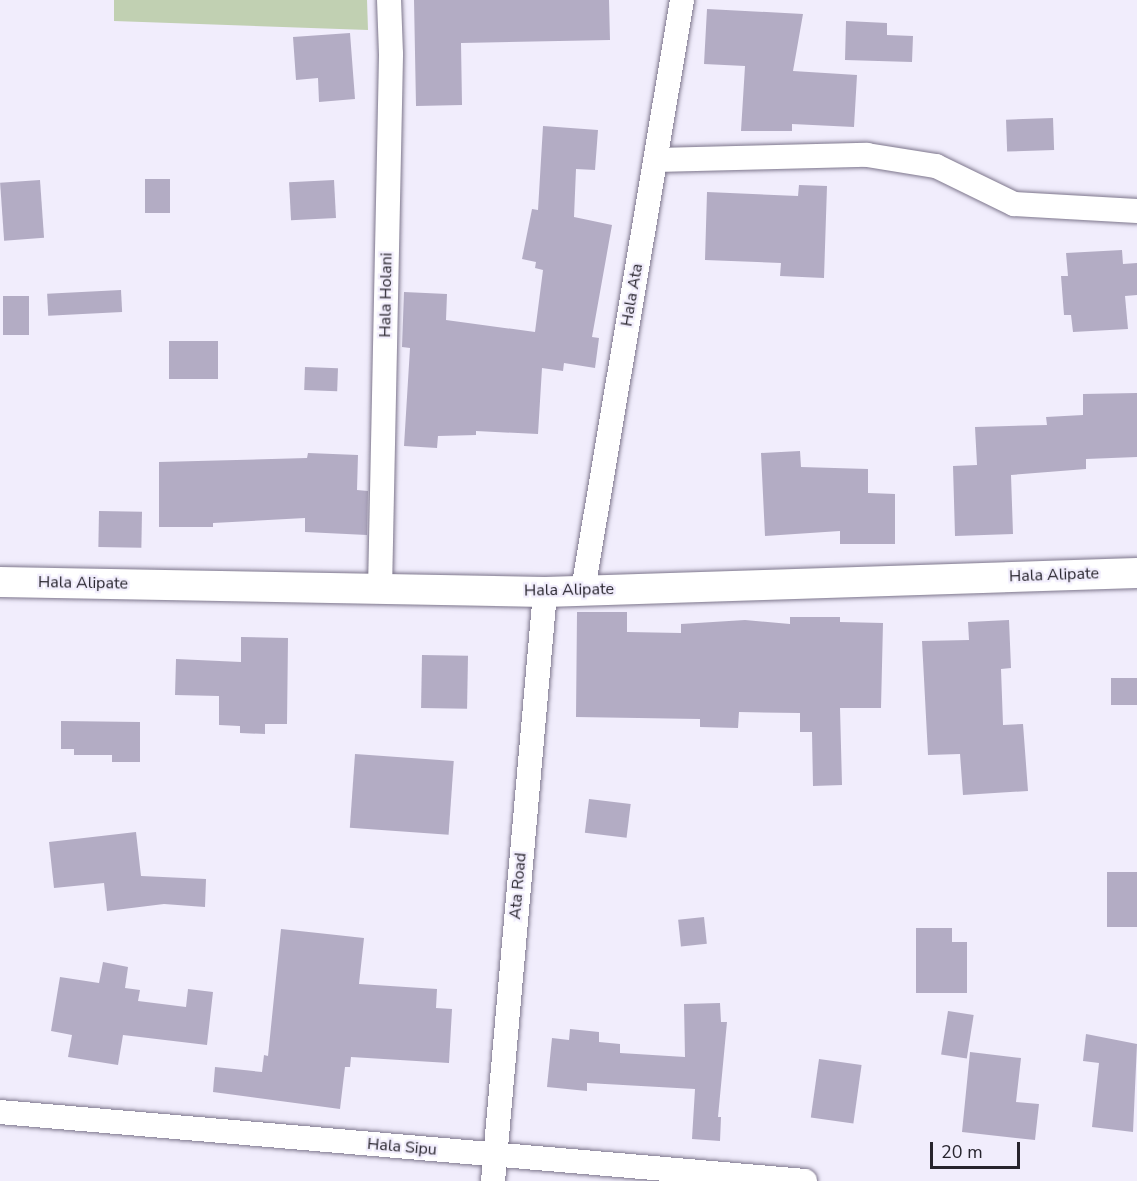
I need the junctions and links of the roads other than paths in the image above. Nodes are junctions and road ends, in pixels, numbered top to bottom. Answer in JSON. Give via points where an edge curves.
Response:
{"nodes":[{"id":1,"x":389,"y":0,"type":"edge"},
{"id":2,"x":682,"y":0,"type":"edge"},
{"id":3,"x":656,"y":159,"type":"junction"},
{"id":4,"x":1137,"y":211,"type":"edge"},
{"id":5,"x":1137,"y":573,"type":"edge"},
{"id":6,"x":0,"y":582,"type":"edge"},
{"id":7,"x":380,"y":590,"type":"junction"},
{"id":8,"x":583,"y":590,"type":"junction"},
{"id":9,"x":545,"y":592,"type":"junction"},
{"id":10,"x":0,"y":1112,"type":"edge"},
{"id":11,"x":495,"y":1155,"type":"junction"},
{"id":12,"x":493,"y":1181,"type":"edge"},
{"id":13,"x":804,"y":1181,"type":"edge"}],
"edges":[{"from":1,"to":7,"type":"street","name":"Hala Holani"},
{"from":2,"to":3,"type":"street","name":"Hala Ata"},
{"from":3,"to":4,"type":"street","via":[[867,155],[936,166],[1014,204]]},
{"from":3,"to":8,"type":"street","name":"Hala Ata"},
{"from":5,"to":8,"type":"street","name":"Hala Alipate"},
{"from":6,"to":7,"type":"street","name":"Hala Alipate"},
{"from":7,"to":9,"type":"street","name":"Hala Alipate"},
{"from":8,"to":9,"type":"street","name":"Hala Alipate"},
{"from":9,"to":11,"type":"street","name":"Ata Road"},
{"from":10,"to":11,"type":"street","name":"Hala Sipu"},
{"from":11,"to":12,"type":"street","name":"Ata Road"},
{"from":11,"to":13,"type":"street","name":"Hala Sipu"}]}
